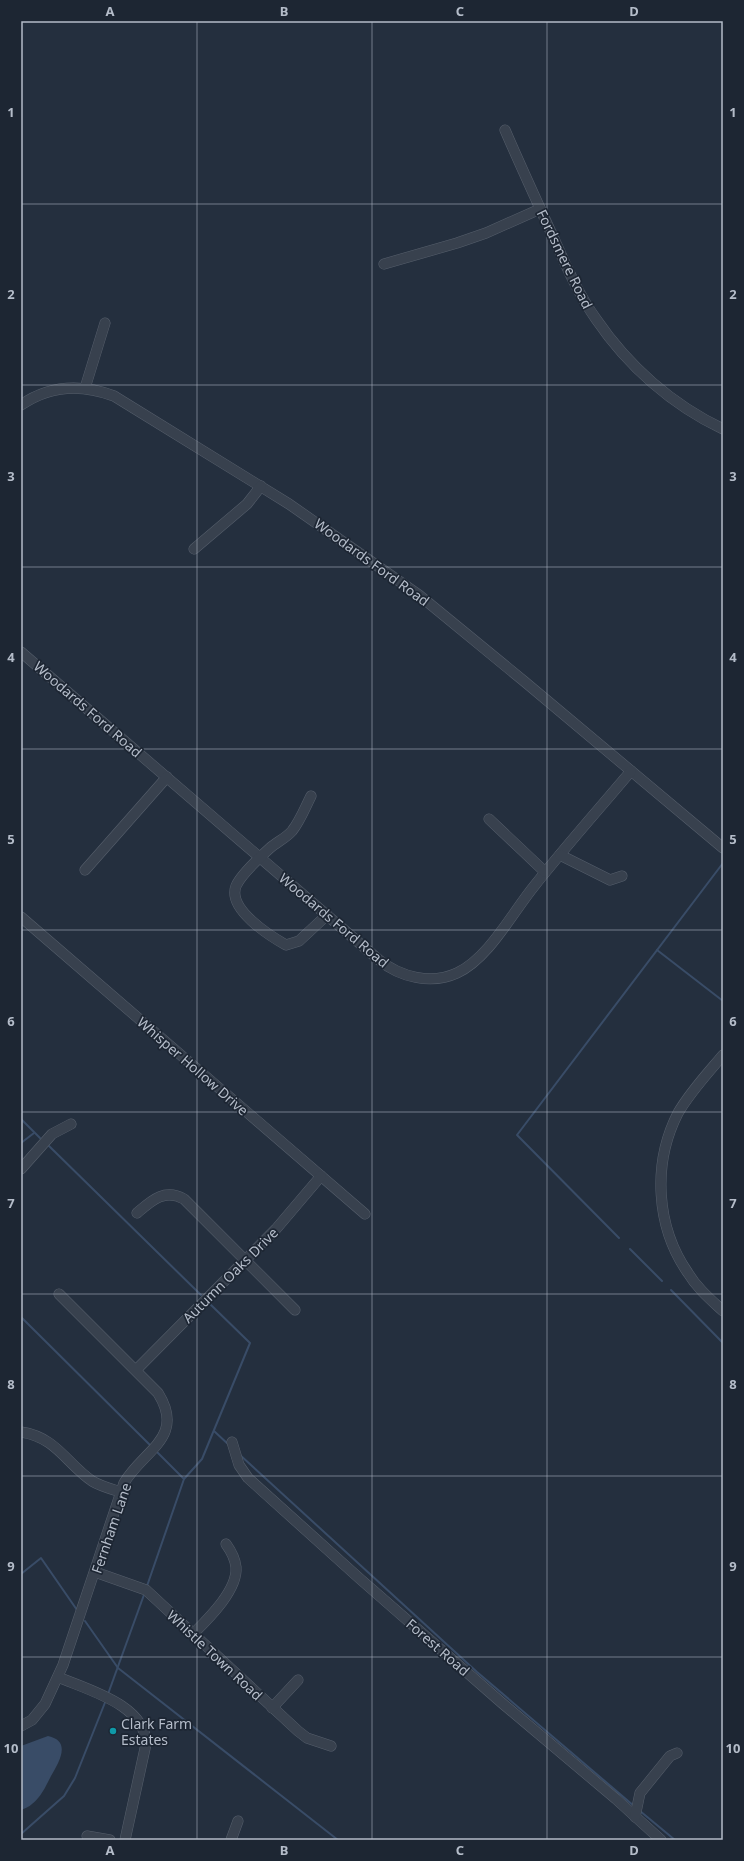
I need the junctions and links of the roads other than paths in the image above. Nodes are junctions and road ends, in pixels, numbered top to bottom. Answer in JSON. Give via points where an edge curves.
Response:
{"nodes":[{"id":1,"x":505,"y":130,"type":"dead end"},
{"id":2,"x":540,"y":208,"type":"junction"},
{"id":3,"x":384,"y":264,"type":"dead end"},
{"id":4,"x":105,"y":323,"type":"dead end"},
{"id":5,"x":85,"y":388,"type":"junction"},
{"id":6,"x":21,"y":406,"type":"edge"},
{"id":7,"x":723,"y":430,"type":"edge"},
{"id":8,"x":261,"y":486,"type":"junction"},
{"id":9,"x":194,"y":549,"type":"dead end"},
{"id":10,"x":21,"y":652,"type":"edge"},
{"id":11,"x":631,"y":771,"type":"junction"},
{"id":12,"x":167,"y":777,"type":"junction"},
{"id":13,"x":311,"y":796,"type":"dead end"},
{"id":14,"x":489,"y":819,"type":"dead end"},
{"id":15,"x":723,"y":848,"type":"edge"},
{"id":16,"x":560,"y":855,"type":"junction"},
{"id":17,"x":260,"y":857,"type":"junction"},
{"id":18,"x":86,"y":870,"type":"dead end"},
{"id":19,"x":545,"y":872,"type":"junction"},
{"id":20,"x":622,"y":876,"type":"dead end"},
{"id":21,"x":327,"y":915,"type":"junction"},
{"id":22,"x":21,"y":917,"type":"edge"},
{"id":23,"x":723,"y":1055,"type":"edge"},
{"id":24,"x":71,"y":1124,"type":"dead end"},
{"id":25,"x":21,"y":1169,"type":"edge"},
{"id":26,"x":321,"y":1176,"type":"junction"},
{"id":27,"x":137,"y":1214,"type":"dead end"},
{"id":28,"x":365,"y":1214,"type":"dead end"},
{"id":29,"x":245,"y":1260,"type":"junction"},
{"id":30,"x":59,"y":1294,"type":"dead end"},
{"id":31,"x":295,"y":1310,"type":"dead end"},
{"id":32,"x":723,"y":1311,"type":"edge"},
{"id":33,"x":136,"y":1370,"type":"junction"},
{"id":34,"x":21,"y":1432,"type":"edge"},
{"id":35,"x":232,"y":1442,"type":"dead end"},
{"id":36,"x":121,"y":1492,"type":"junction"},
{"id":37,"x":226,"y":1544,"type":"dead end"},
{"id":38,"x":95,"y":1572,"type":"junction"},
{"id":39,"x":192,"y":1634,"type":"junction"},
{"id":40,"x":58,"y":1677,"type":"junction"},
{"id":41,"x":298,"y":1680,"type":"dead end"},
{"id":42,"x":272,"y":1708,"type":"junction"},
{"id":43,"x":21,"y":1726,"type":"edge"},
{"id":44,"x":331,"y":1746,"type":"dead end"},
{"id":45,"x":677,"y":1753,"type":"dead end"},
{"id":46,"x":635,"y":1817,"type":"junction"},
{"id":47,"x":238,"y":1821,"type":"dead end"},
{"id":48,"x":87,"y":1836,"type":"dead end"},
{"id":49,"x":110,"y":1840,"type":"edge"},
{"id":50,"x":125,"y":1840,"type":"edge"},
{"id":51,"x":231,"y":1840,"type":"edge"},
{"id":52,"x":661,"y":1840,"type":"edge"}],
"edges":[{"from":1,"to":2,"type":"street","name":"Fordsmere Road"},
{"from":2,"to":3,"type":"street","via":[[486,233]]},
{"from":2,"to":7,"type":"street","name":"Fordsmere Road","via":[[571,276],[608,336],[660,390]]},
{"from":4,"to":5,"type":"street"},
{"from":5,"to":6,"type":"street","name":"Woodards Ford Road","via":[[44,393]]},
{"from":5,"to":8,"type":"street","name":"Woodards Ford Road","via":[[114,396]]},
{"from":8,"to":9,"type":"street","via":[[247,504]]},
{"from":8,"to":11,"type":"street","name":"Woodards Ford Road","via":[[335,535],[430,604]]},
{"from":10,"to":12,"type":"street","name":"Woodards Ford Road"},
{"from":11,"to":15,"type":"street","name":"Woodards Ford Road"},
{"from":11,"to":16,"type":"street","name":"Woodards Ford Road"},
{"from":12,"to":17,"type":"street","name":"Woodards Ford Road"},
{"from":12,"to":18,"type":"street"},
{"from":13,"to":17,"type":"street","via":[[291,832]]},
{"from":14,"to":19,"type":"street"},
{"from":16,"to":19,"type":"street","name":"Woodards Ford Road"},
{"from":16,"to":20,"type":"street","via":[[610,880]]},
{"from":17,"to":21,"type":"street","name":"Woodards Ford Road"},
{"from":17,"to":21,"type":"street","via":[[236,887],[235,898],[241,909],[269,936],[286,945],[300,940]]},
{"from":19,"to":21,"type":"street","name":"Woodards Ford Road","via":[[480,958],[457,973],[442,977],[427,979],[407,976],[390,968]]},
{"from":22,"to":26,"type":"street","name":"Whisper Hollow Drive"},
{"from":23,"to":32,"type":"street","via":[[678,1113],[664,1150],[661,1185],[666,1224],[679,1259],[696,1285]]},
{"from":24,"to":25,"type":"street","via":[[52,1134]]},
{"from":26,"to":28,"type":"street","name":"Whisper Hollow Drive"},
{"from":26,"to":29,"type":"street","name":"Autumn Oaks Drive","via":[[276,1229]]},
{"from":27,"to":29,"type":"street","via":[[159,1197],[178,1196]]},
{"from":29,"to":31,"type":"street"},
{"from":29,"to":33,"type":"street","name":"Autumn Oaks Drive"},
{"from":30,"to":33,"type":"street","name":"Fernham Lane"},
{"from":33,"to":36,"type":"street","name":"Fernham Lane","via":[[164,1402],[167,1426],[161,1442],[128,1476]]},
{"from":34,"to":36,"type":"street","via":[[44,1439],[60,1449],[91,1480]]},
{"from":35,"to":46,"type":"street","name":"Forest Road","via":[[239,1465],[248,1478],[359,1578]]},
{"from":36,"to":38,"type":"street","name":"Fernham Lane"},
{"from":37,"to":39,"type":"street","via":[[236,1566],[233,1580],[220,1604]]},
{"from":38,"to":39,"type":"street","name":"Whistle Town Road","via":[[146,1590]]},
{"from":38,"to":40,"type":"street","name":"Fernham Lane","via":[[70,1649]]},
{"from":39,"to":42,"type":"street","name":"Whistle Town Road"},
{"from":40,"to":43,"type":"street","name":"Fernham Lane","via":[[39,1713]]},
{"from":40,"to":50,"type":"street","via":[[120,1704],[131,1711],[143,1727],[146,1744]]},
{"from":41,"to":42,"type":"street"},
{"from":42,"to":44,"type":"street","name":"Whistle Town Road","via":[[307,1738]]},
{"from":45,"to":46,"type":"street","via":[[670,1756],[640,1793]]},
{"from":46,"to":52,"type":"street","name":"Forest Road"},
{"from":47,"to":51,"type":"street"},
{"from":48,"to":49,"type":"street"}]}
